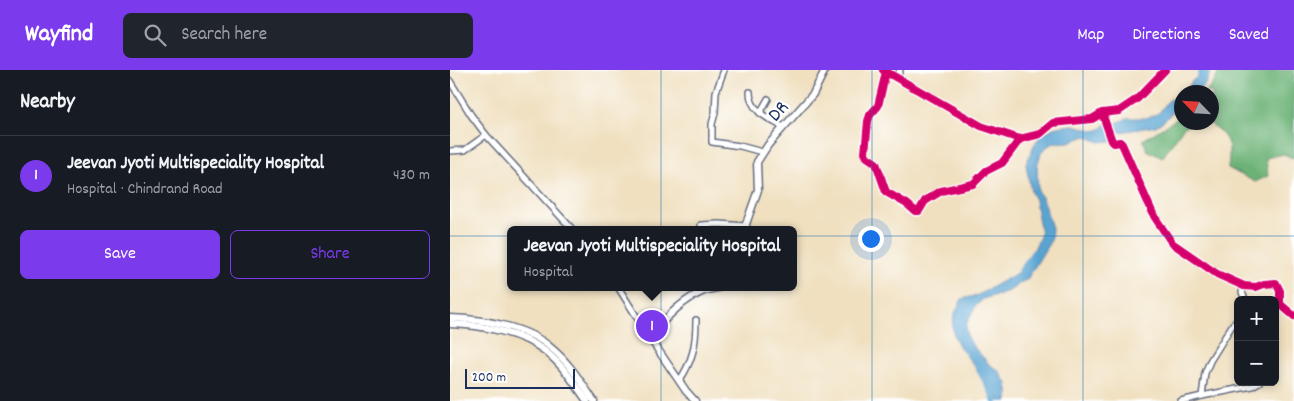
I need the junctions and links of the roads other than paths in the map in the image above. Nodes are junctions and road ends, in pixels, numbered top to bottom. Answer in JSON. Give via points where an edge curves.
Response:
{"nodes":[{"id":1,"x":724,"y":70,"type":"edge"},
{"id":2,"x":825,"y":70,"type":"edge"},
{"id":3,"x":900,"y":70,"type":"edge"},
{"id":4,"x":1165,"y":70,"type":"edge"},
{"id":5,"x":884,"y":71,"type":"edge"},
{"id":6,"x":897,"y":77,"type":"junction"},
{"id":7,"x":450,"y":81,"type":"edge"},
{"id":8,"x":750,"y":92,"type":"dead end"},
{"id":9,"x":768,"y":99,"type":"dead end"},
{"id":10,"x":760,"y":112,"type":"junction"},
{"id":11,"x":1102,"y":113,"type":"junction"},
{"id":12,"x":783,"y":127,"type":"junction"},
{"id":13,"x":486,"y":135,"type":"junction"},
{"id":14,"x":1020,"y":139,"type":"junction"},
{"id":15,"x":450,"y":151,"type":"edge"},
{"id":16,"x":762,"y":152,"type":"junction"},
{"id":17,"x":569,"y":226,"type":"edge"},
{"id":18,"x":701,"y":226,"type":"dead end"},
{"id":19,"x":727,"y":226,"type":"edge"},
{"id":20,"x":747,"y":226,"type":"edge"},
{"id":21,"x":1244,"y":286,"type":"junction"},
{"id":22,"x":621,"y":291,"type":"edge"},
{"id":23,"x":703,"y":291,"type":"edge"},
{"id":24,"x":1244,"y":296,"type":"edge"},
{"id":25,"x":1280,"y":304,"type":"joint"},
{"id":26,"x":1294,"y":316,"type":"edge"},
{"id":27,"x":450,"y":318,"type":"edge"},
{"id":28,"x":696,"y":320,"type":"dead end"},
{"id":29,"x":1234,"y":323,"type":"edge"},
{"id":30,"x":450,"y":324,"type":"edge"},
{"id":31,"x":650,"y":338,"type":"junction"},
{"id":32,"x":680,"y":381,"type":"junction"},
{"id":33,"x":1252,"y":386,"type":"edge"},
{"id":34,"x":1202,"y":396,"type":"junction"},
{"id":35,"x":586,"y":401,"type":"edge"},
{"id":36,"x":594,"y":401,"type":"edge"},
{"id":37,"x":695,"y":401,"type":"edge"},
{"id":38,"x":1181,"y":401,"type":"edge"}],
"edges":[{"from":1,"to":16,"type":"street","via":[[716,92],[712,142]]},
{"from":2,"to":12,"type":"main road","name":"DR","via":[[813,94]]},
{"from":3,"to":6,"type":"street"},
{"from":4,"to":11,"type":"street","via":[[1119,111]]},
{"from":5,"to":6,"type":"street"},
{"from":5,"to":14,"type":"street","via":[[878,106],[868,120],[865,153],[876,163],[886,192],[915,211],[920,211],[925,201],[941,191],[973,184],[986,171],[1005,161]]},
{"from":6,"to":14,"type":"street","via":[[981,126]]},
{"from":7,"to":13,"type":"street"},
{"from":8,"to":10,"type":"street","via":[[750,100]]},
{"from":9,"to":10,"type":"street"},
{"from":10,"to":12,"type":"street"},
{"from":11,"to":14,"type":"street","via":[[1092,119],[1052,123],[1040,134]]},
{"from":11,"to":21,"type":"street","via":[[1113,143],[1122,144],[1154,216],[1172,243],[1217,274]]},
{"from":12,"to":16,"type":"main road","name":"DR"},
{"from":13,"to":15,"type":"street","via":[[465,150]]},
{"from":13,"to":17,"type":"street"},
{"from":16,"to":20,"type":"main road","name":"DR","via":[[757,162],[758,190]]},
{"from":18,"to":19,"type":"street"},
{"from":21,"to":24,"type":"street"},
{"from":21,"to":25,"type":"street","via":[[1276,284],[1280,291]]},
{"from":22,"to":31,"type":"street"},
{"from":23,"to":31,"type":"main road","via":[[671,314]]},
{"from":25,"to":26,"type":"street"},
{"from":27,"to":36,"type":"main road","via":[[501,325],[541,341],[559,355]]},
{"from":28,"to":32,"type":"street","via":[[692,356]]},
{"from":29,"to":34,"type":"street","via":[[1210,361]]},
{"from":30,"to":35,"type":"main road","via":[[500,331],[538,346],[552,357]]},
{"from":31,"to":32,"type":"main road"},
{"from":32,"to":37,"type":"main road"},
{"from":33,"to":34,"type":"street"},
{"from":34,"to":38,"type":"street"}]}
